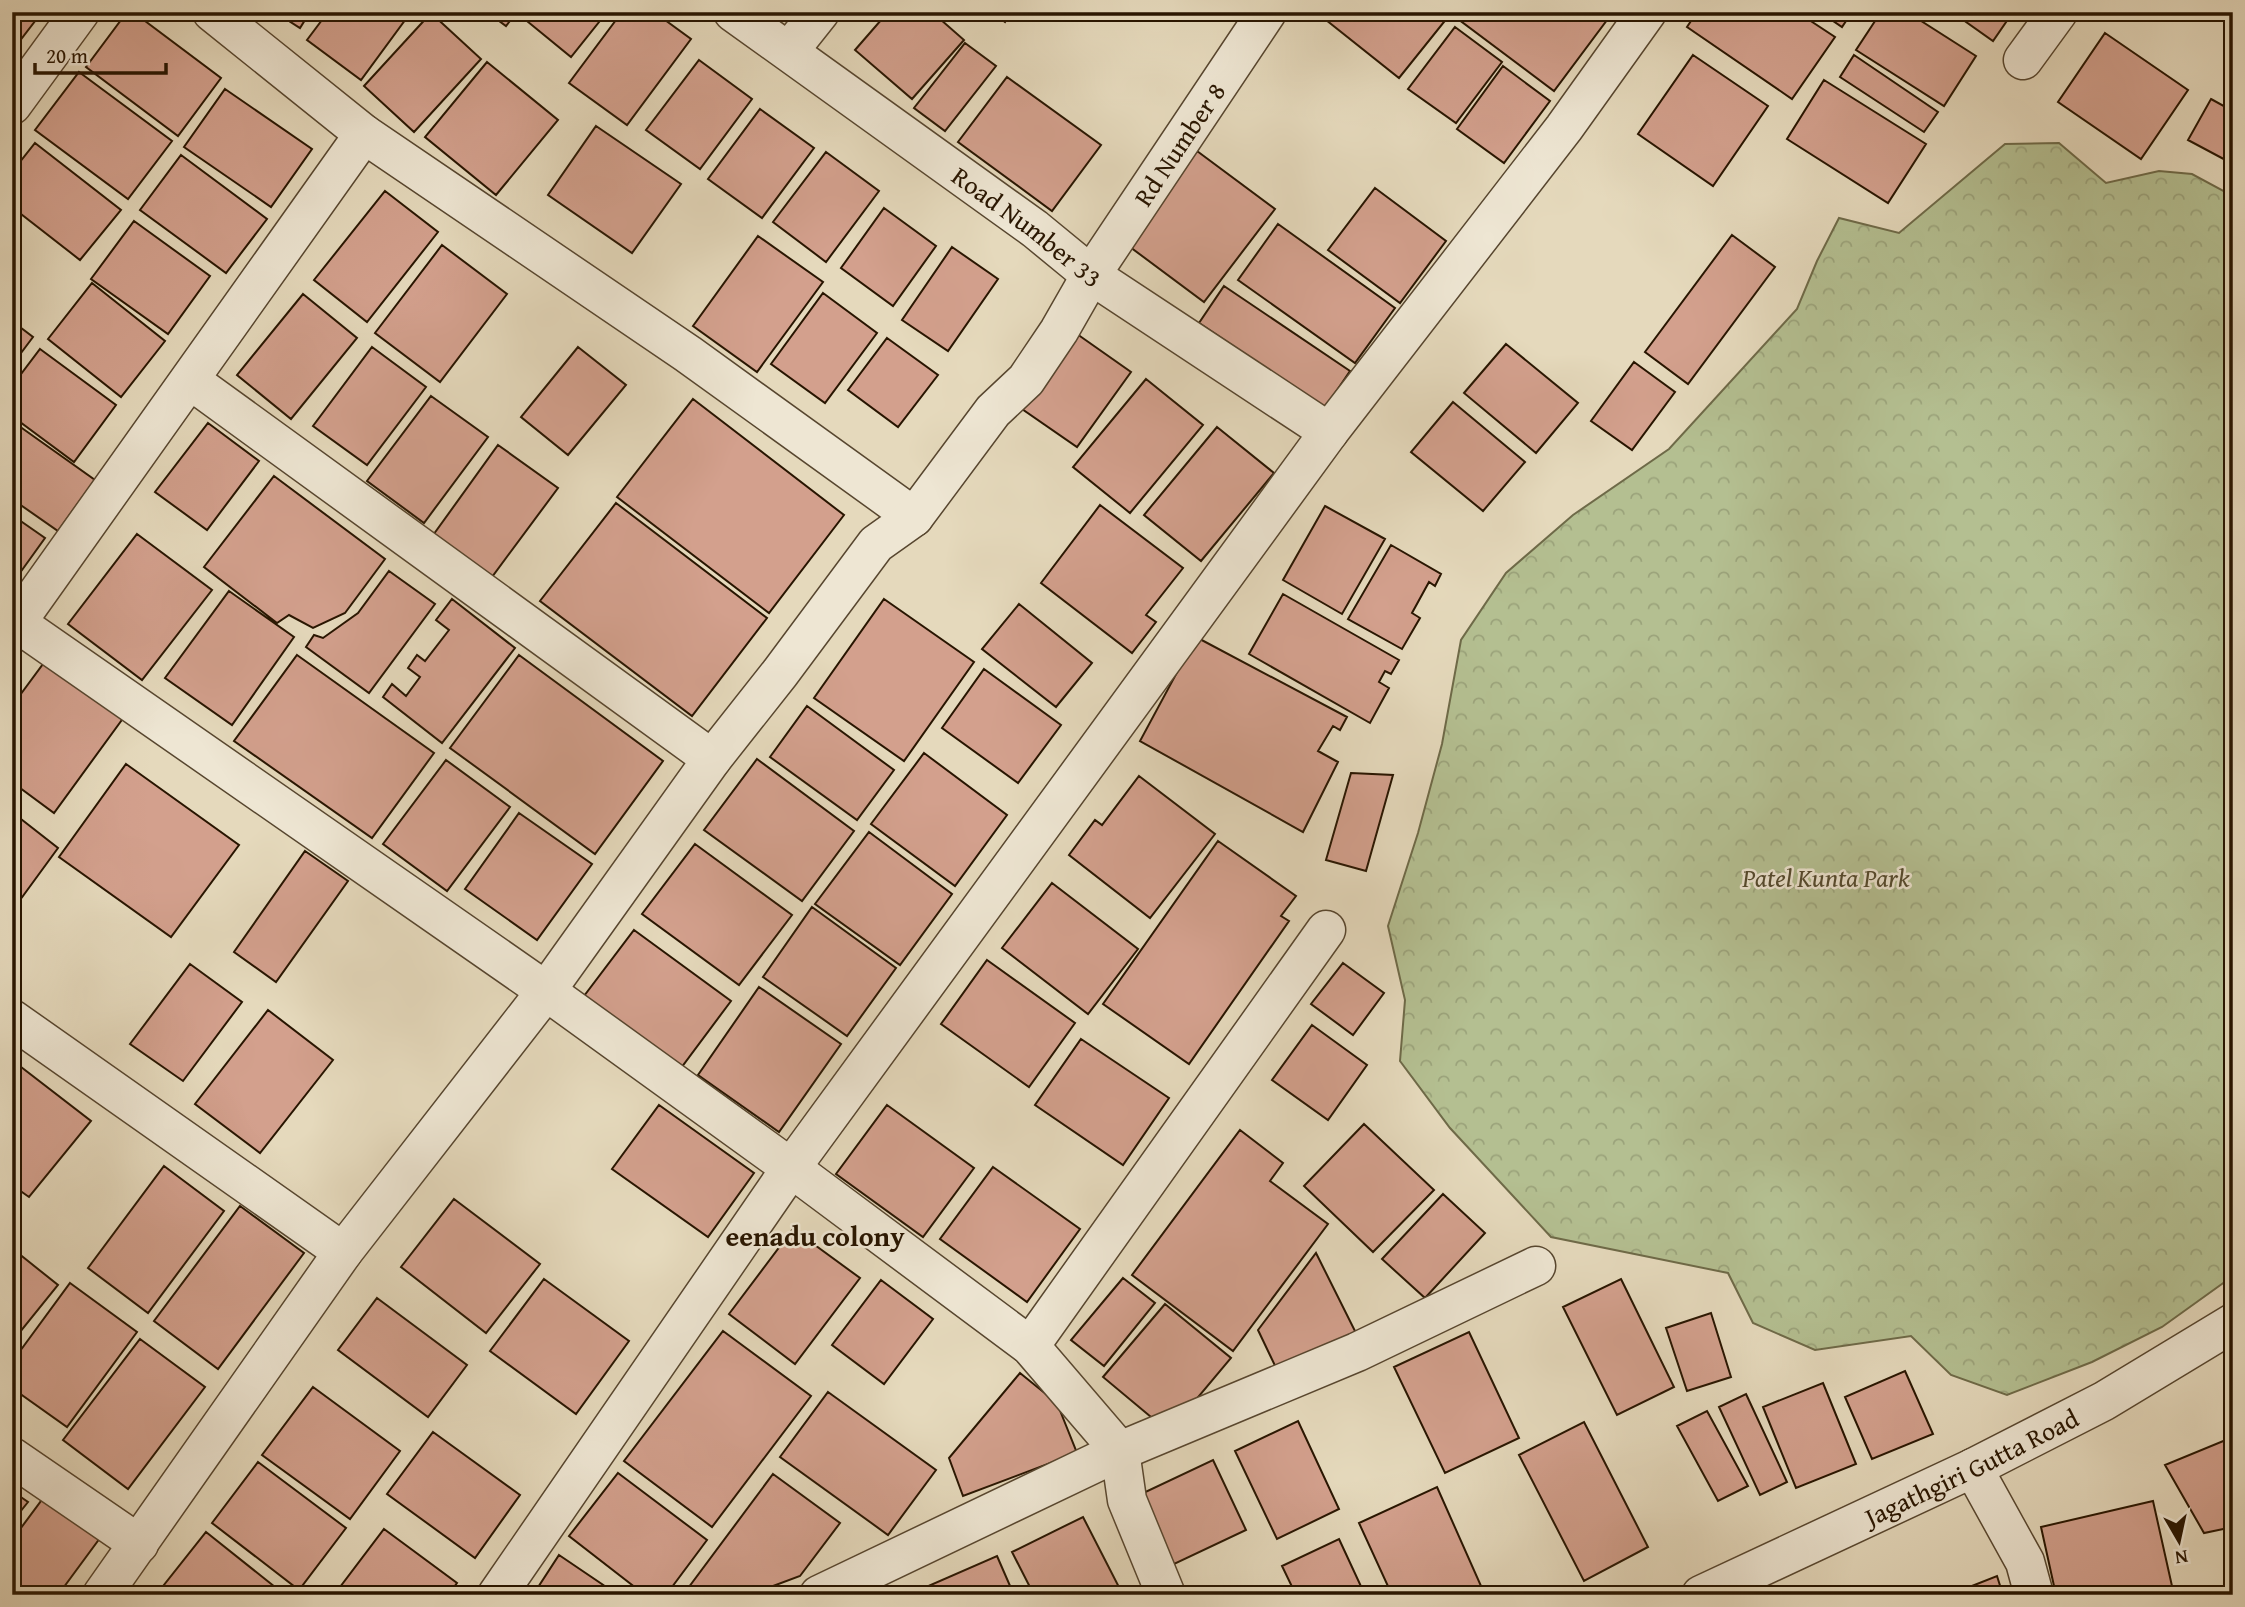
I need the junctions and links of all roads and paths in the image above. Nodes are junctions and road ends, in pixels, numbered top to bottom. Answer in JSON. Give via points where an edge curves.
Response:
{"nodes":[{"id":1,"x":80,"y":12,"type":"edge"},
{"id":2,"x":212,"y":12,"type":"edge"},
{"id":3,"x":733,"y":12,"type":"edge"},
{"id":4,"x":820,"y":12,"type":"edge"},
{"id":5,"x":1266,"y":12,"type":"edge"},
{"id":6,"x":1647,"y":12,"type":"edge"},
{"id":7,"x":2058,"y":12,"type":"edge"},
{"id":8,"x":789,"y":51,"type":"junction"},
{"id":9,"x":2023,"y":60,"type":"dead end"},
{"id":10,"x":12,"y":105,"type":"edge"},
{"id":11,"x":364,"y":134,"type":"junction"},
{"id":12,"x":1091,"y":275,"type":"junction"},
{"id":13,"x":190,"y":380,"type":"junction"},
{"id":14,"x":1329,"y":432,"type":"junction"},
{"id":15,"x":914,"y":517,"type":"junction"},
{"id":16,"x":15,"y":626,"type":"edge"},
{"id":17,"x":712,"y":760,"type":"junction"},
{"id":18,"x":1326,"y":930,"type":"dead end"},
{"id":19,"x":546,"y":991,"type":"junction"},
{"id":20,"x":12,"y":1019,"type":"edge"},
{"id":21,"x":791,"y":1168,"type":"junction"},
{"id":22,"x":343,"y":1252,"type":"junction"},
{"id":23,"x":1536,"y":1266,"type":"dead end"},
{"id":24,"x":2233,"y":1323,"type":"edge"},
{"id":25,"x":1030,"y":1346,"type":"junction"},
{"id":26,"x":1120,"y":1451,"type":"junction"},
{"id":27,"x":12,"y":1457,"type":"edge"},
{"id":28,"x":1973,"y":1468,"type":"junction"},
{"id":29,"x":139,"y":1544,"type":"junction"},
{"id":30,"x":1710,"y":1593,"type":"edge"},
{"id":31,"x":102,"y":1595,"type":"edge"},
{"id":32,"x":497,"y":1595,"type":"edge"},
{"id":33,"x":819,"y":1595,"type":"edge"},
{"id":34,"x":1166,"y":1595,"type":"edge"},
{"id":35,"x":2034,"y":1595,"type":"edge"}],
"edges":[{"from":1,"to":10,"type":"street"},
{"from":2,"to":11,"type":"street"},
{"from":3,"to":8,"type":"street","name":"Road Number 33"},
{"from":4,"to":8,"type":"street"},
{"from":5,"to":12,"type":"street","name":"Rd Number 8"},
{"from":6,"to":14,"type":"street"},
{"from":7,"to":9,"type":"street"},
{"from":8,"to":12,"type":"street","name":"Road Number 33","via":[[1035,229]]},
{"from":11,"to":13,"type":"street"},
{"from":11,"to":15,"type":"street","via":[[688,354]]},
{"from":12,"to":14,"type":"street","name":"Road Number 33"},
{"from":12,"to":15,"type":"street","name":"Rd Number 8","via":[[1026,380],[993,411]]},
{"from":13,"to":16,"type":"street"},
{"from":13,"to":17,"type":"street"},
{"from":14,"to":21,"type":"street"},
{"from":15,"to":17,"type":"street","name":"Rd Number 8","via":[[876,544]]},
{"from":16,"to":19,"type":"street"},
{"from":17,"to":19,"type":"street","name":"Rd Number 8"},
{"from":18,"to":25,"type":"street"},
{"from":19,"to":21,"type":"street"},
{"from":19,"to":22,"type":"street","name":"Rd Number 8"},
{"from":20,"to":22,"type":"street"},
{"from":21,"to":25,"type":"street"},
{"from":21,"to":32,"type":"street"},
{"from":22,"to":29,"type":"street","name":"Rd Number 8"},
{"from":23,"to":26,"type":"street","via":[[1357,1352]]},
{"from":24,"to":28,"type":"street","name":"Jagathgiri Gutta Road","via":[[2104,1401]]},
{"from":25,"to":26,"type":"street"},
{"from":26,"to":33,"type":"street"},
{"from":26,"to":34,"type":"street","via":[[1127,1500]]},
{"from":27,"to":29,"type":"street"},
{"from":28,"to":30,"type":"street","name":"Jagathgiri Gutta Road"},
{"from":28,"to":35,"type":"street","via":[[2025,1562]]},
{"from":29,"to":31,"type":"street","name":"Rd Number 8"}]}
